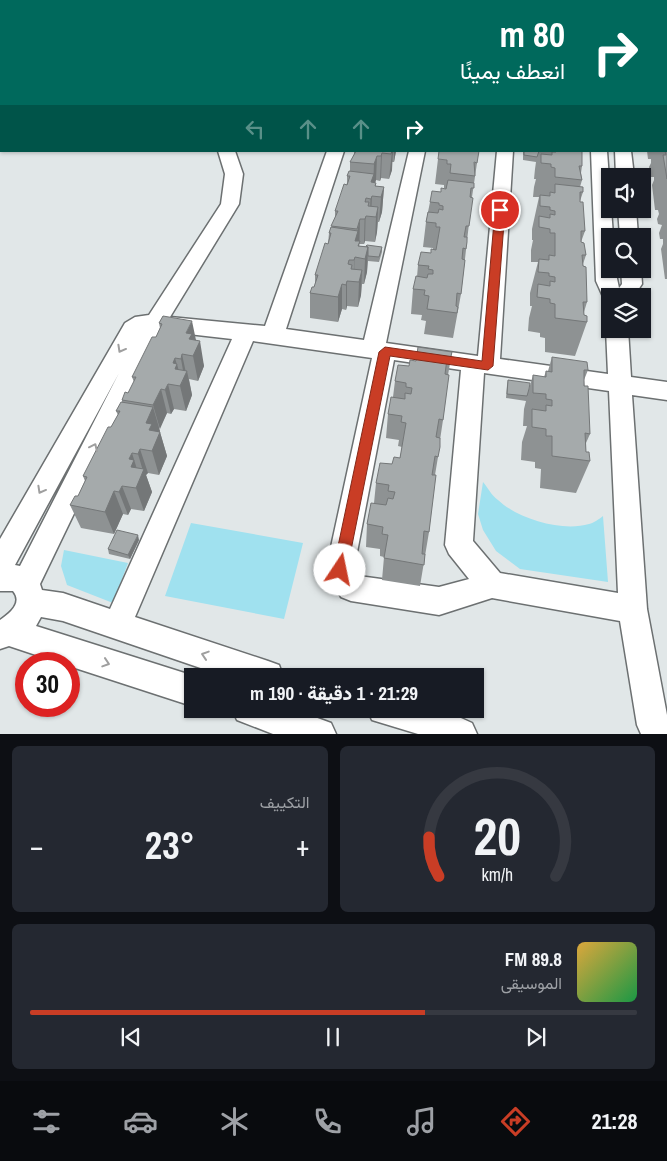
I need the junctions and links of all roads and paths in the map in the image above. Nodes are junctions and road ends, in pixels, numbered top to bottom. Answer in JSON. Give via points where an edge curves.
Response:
{"nodes":[{"id":1,"x":226,"y":152,"type":"edge"},
{"id":2,"x":336,"y":152,"type":"edge"},
{"id":3,"x":417,"y":152,"type":"edge"},
{"id":4,"x":505,"y":152,"type":"edge"},
{"id":5,"x":599,"y":152,"type":"edge"},
{"id":6,"x":623,"y":152,"type":"edge"},
{"id":7,"x":624,"y":168,"type":"edge"},
{"id":8,"x":609,"y":288,"type":"edge"},
{"id":9,"x":156,"y":322,"type":"junction"},
{"id":10,"x":246,"y":332,"type":"junction"},
{"id":11,"x":273,"y":335,"type":"junction"},
{"id":12,"x":617,"y":338,"type":"edge"},
{"id":13,"x":379,"y":351,"type":"junction"},
{"id":14,"x":480,"y":365,"type":"junction"},
{"id":15,"x":619,"y":385,"type":"junction"},
{"id":16,"x":667,"y":391,"type":"edge"},
{"id":17,"x":0,"y":564,"type":"edge"},
{"id":18,"x":492,"y":585,"type":"junction"},
{"id":19,"x":19,"y":588,"type":"edge"},
{"id":20,"x":632,"y":609,"type":"junction"},
{"id":21,"x":117,"y":626,"type":"junction"},
{"id":22,"x":5,"y":634,"type":"edge"},
{"id":23,"x":244,"y":668,"type":"edge"},
{"id":24,"x":184,"y":689,"type":"edge"},
{"id":25,"x":288,"y":718,"type":"edge"},
{"id":26,"x":419,"y":718,"type":"edge"},
{"id":27,"x":310,"y":723,"type":"edge"},
{"id":28,"x":461,"y":734,"type":"edge"},
{"id":29,"x":657,"y":734,"type":"edge"}],
"edges":[{"from":1,"to":9,"type":"street","via":[[234,174],[230,204]]},
{"from":2,"to":11,"type":"street"},
{"from":3,"to":13,"type":"street"},
{"from":4,"to":14,"type":"street"},
{"from":5,"to":8,"type":"street"},
{"from":6,"to":7,"type":"street"},
{"from":9,"to":10,"type":"street"},
{"from":9,"to":17,"type":"street","one_way":true,"via":[[143,322],[132,328]]},
{"from":19,"to":9,"type":"street","one_way":true},
{"from":10,"to":11,"type":"street"},
{"from":10,"to":21,"type":"street"},
{"from":11,"to":13,"type":"street"},
{"from":12,"to":15,"type":"street"},
{"from":13,"to":14,"type":"street"},
{"from":13,"to":18,"type":"street","via":[[340,570],[351,588],[439,601]]},
{"from":14,"to":15,"type":"street"},
{"from":14,"to":18,"type":"street","via":[[459,545]]},
{"from":15,"to":16,"type":"street"},
{"from":15,"to":20,"type":"street"},
{"from":18,"to":20,"type":"street"},
{"from":19,"to":21,"type":"street"},
{"from":19,"to":22,"type":"street","via":[[24,619]]},
{"from":20,"to":29,"type":"street"},
{"from":23,"to":21,"type":"street","one_way":true},
{"from":22,"to":24,"type":"street","one_way":true},
{"from":25,"to":27,"type":"street"},
{"from":26,"to":28,"type":"street"}]}
